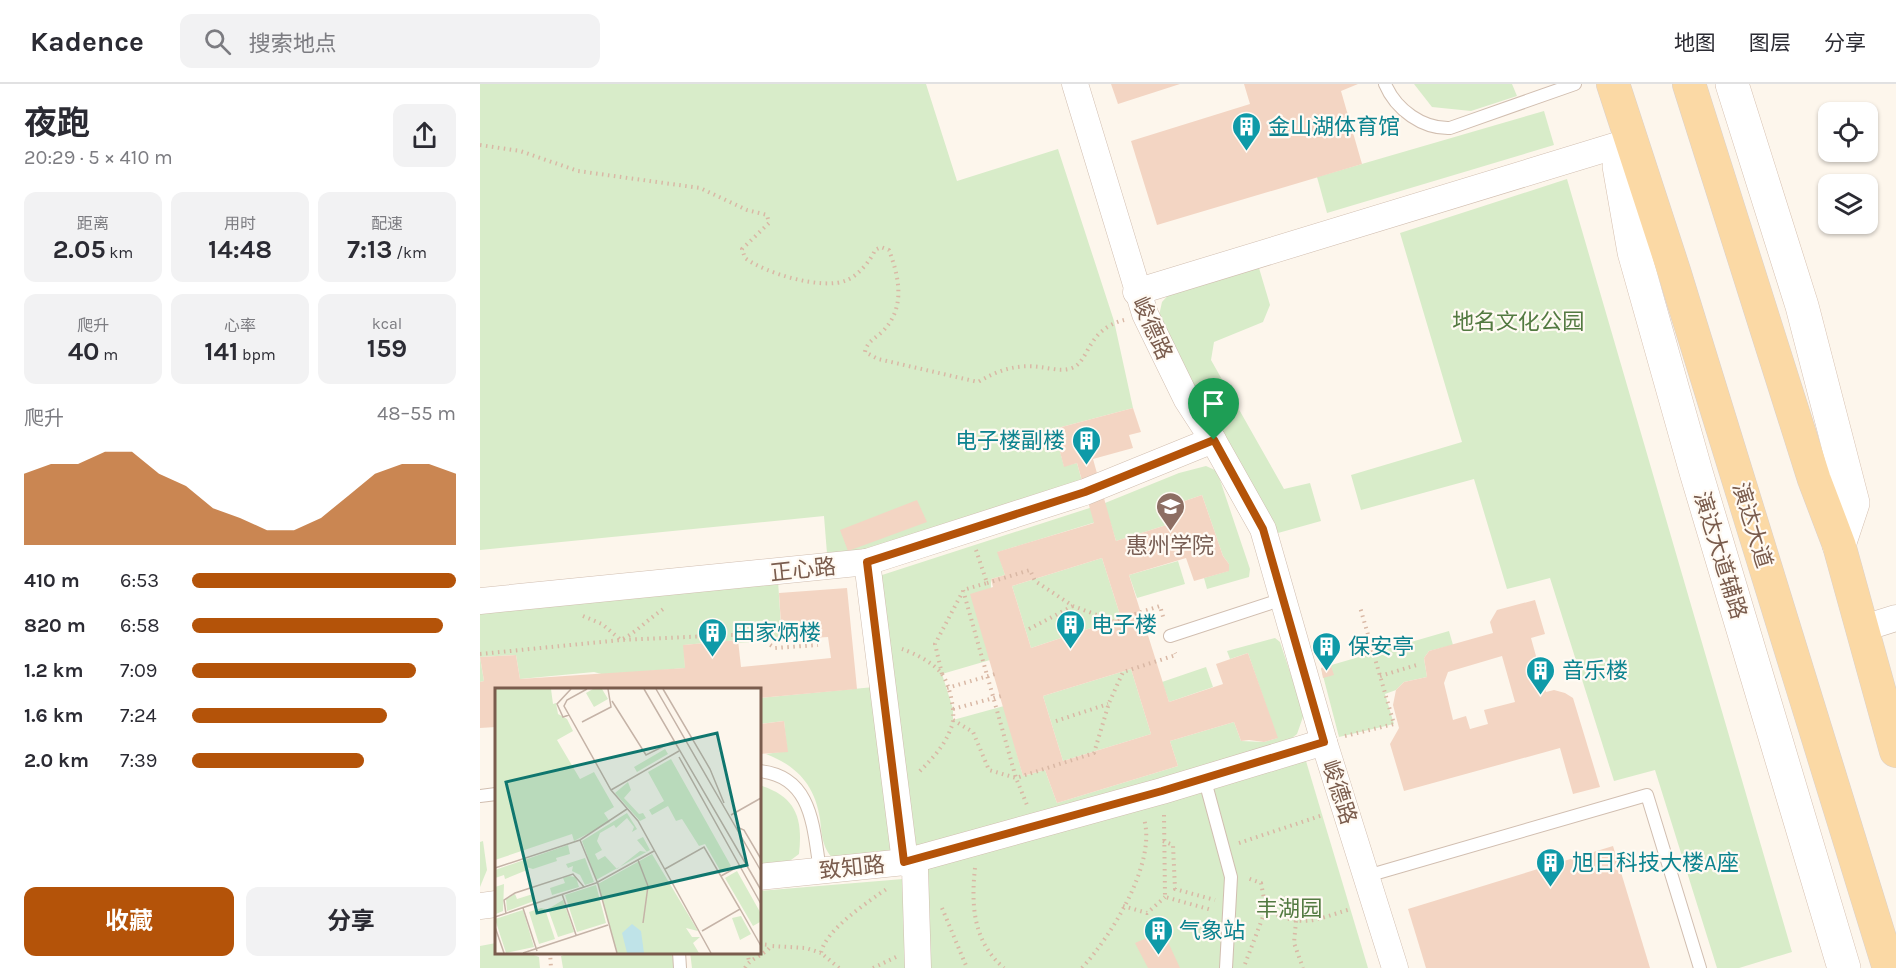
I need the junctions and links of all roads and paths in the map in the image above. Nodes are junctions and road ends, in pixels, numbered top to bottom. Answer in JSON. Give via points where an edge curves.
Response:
{"nodes":[{"id":1,"x":1075,"y":84,"type":"edge"},
{"id":2,"x":1385,"y":84,"type":"edge"},
{"id":3,"x":1575,"y":84,"type":"edge"},
{"id":4,"x":1613,"y":84,"type":"edge"},
{"id":5,"x":1689,"y":84,"type":"edge"},
{"id":6,"x":1732,"y":84,"type":"edge"},
{"id":7,"x":1631,"y":141,"type":"junction"},
{"id":8,"x":480,"y":145,"type":"edge"},
{"id":9,"x":1141,"y":303,"type":"junction"},
{"id":10,"x":1214,"y":440,"type":"junction"},
{"id":11,"x":970,"y":529,"type":"junction"},
{"id":12,"x":1839,"y":545,"type":"junction"},
{"id":13,"x":867,"y":562,"type":"junction"},
{"id":14,"x":686,"y":582,"type":"junction"},
{"id":15,"x":987,"y":583,"type":"junction"},
{"id":16,"x":963,"y":590,"type":"junction"},
{"id":17,"x":554,"y":594,"type":"junction"},
{"id":18,"x":1283,"y":599,"type":"junction"},
{"id":19,"x":480,"y":601,"type":"edge"},
{"id":20,"x":1073,"y":606,"type":"junction"},
{"id":21,"x":1360,"y":607,"type":"dead end"},
{"id":22,"x":1896,"y":618,"type":"edge"},
{"id":23,"x":1029,"y":628,"type":"dead end"},
{"id":24,"x":1864,"y":628,"type":"junction"},
{"id":25,"x":1170,"y":636,"type":"junction"},
{"id":26,"x":876,"y":639,"type":"junction"},
{"id":27,"x":621,"y":640,"type":"junction"},
{"id":28,"x":818,"y":645,"type":"dead end"},
{"id":29,"x":480,"y":654,"type":"edge"},
{"id":30,"x":1420,"y":664,"type":"dead end"},
{"id":31,"x":942,"y":674,"type":"junction"},
{"id":32,"x":995,"y":674,"type":"dead end"},
{"id":33,"x":989,"y":676,"type":"junction"},
{"id":34,"x":1380,"y":676,"type":"junction"},
{"id":35,"x":947,"y":688,"type":"junction"},
{"id":36,"x":1001,"y":696,"type":"dead end"},
{"id":37,"x":994,"y":698,"type":"junction"},
{"id":38,"x":1109,"y":703,"type":"junction"},
{"id":39,"x":952,"y":710,"type":"junction"},
{"id":40,"x":1891,"y":715,"type":"edge"},
{"id":41,"x":953,"y":720,"type":"junction"},
{"id":42,"x":1056,"y":721,"type":"dead end"},
{"id":43,"x":1324,"y":742,"type":"junction"},
{"id":44,"x":1896,"y":752,"type":"edge"},
{"id":45,"x":760,"y":771,"type":"edge"},
{"id":46,"x":1204,"y":777,"type":"junction"},
{"id":47,"x":1016,"y":778,"type":"junction"},
{"id":48,"x":895,"y":786,"type":"junction"},
{"id":49,"x":495,"y":794,"type":"edge"},
{"id":50,"x":480,"y":795,"type":"edge"},
{"id":51,"x":1154,"y":801,"type":"junction"},
{"id":52,"x":1346,"y":809,"type":"junction"},
{"id":53,"x":1034,"y":826,"type":"junction"},
{"id":54,"x":1163,"y":841,"type":"junction"},
{"id":55,"x":1224,"y":848,"type":"junction"},
{"id":56,"x":978,"y":860,"type":"dead end"},
{"id":57,"x":904,"y":862,"type":"junction"},
{"id":58,"x":820,"y":870,"type":"junction"},
{"id":59,"x":1367,"y":876,"type":"junction"},
{"id":60,"x":760,"y":877,"type":"edge"},
{"id":61,"x":1231,"y":877,"type":"junction"},
{"id":62,"x":1165,"y":897,"type":"junction"},
{"id":63,"x":938,"y":900,"type":"dead end"},
{"id":64,"x":1375,"y":903,"type":"junction"},
{"id":65,"x":495,"y":904,"type":"edge"},
{"id":66,"x":480,"y":906,"type":"edge"},
{"id":67,"x":1123,"y":906,"type":"junction"},
{"id":68,"x":1266,"y":909,"type":"junction"},
{"id":69,"x":1230,"y":910,"type":"junction"},
{"id":70,"x":1296,"y":921,"type":"junction"},
{"id":71,"x":760,"y":944,"type":"edge"},
{"id":72,"x":771,"y":946,"type":"junction"},
{"id":73,"x":550,"y":953,"type":"edge"},
{"id":74,"x":678,"y":953,"type":"edge"},
{"id":75,"x":747,"y":953,"type":"edge"},
{"id":76,"x":821,"y":953,"type":"junction"},
{"id":77,"x":749,"y":961,"type":"junction"},
{"id":78,"x":551,"y":968,"type":"edge"},
{"id":79,"x":680,"y":968,"type":"edge"},
{"id":80,"x":745,"y":968,"type":"edge"},
{"id":81,"x":839,"y":968,"type":"edge"},
{"id":82,"x":918,"y":968,"type":"edge"},
{"id":83,"x":967,"y":968,"type":"edge"},
{"id":84,"x":1004,"y":968,"type":"edge"},
{"id":85,"x":1082,"y":968,"type":"edge"},
{"id":86,"x":1226,"y":968,"type":"edge"},
{"id":87,"x":1244,"y":968,"type":"edge"},
{"id":88,"x":1303,"y":968,"type":"edge"},
{"id":89,"x":1395,"y":968,"type":"edge"},
{"id":90,"x":1700,"y":968,"type":"edge"},
{"id":91,"x":1842,"y":968,"type":"edge"},
{"id":92,"x":1889,"y":968,"type":"edge"}],
"edges":[{"from":1,"to":9,"type":"street","name":"峻德路"},
{"from":2,"to":3,"type":"lane","via":[[1412,117],[1433,128],[1450,128]]},
{"from":4,"to":7,"type":"main road","name":"演达大道"},
{"from":5,"to":12,"type":"main road","via":[[1814,479]]},
{"from":6,"to":12,"type":"main road","via":[[1802,306],[1853,503]]},
{"from":7,"to":9,"type":"street"},
{"from":7,"to":91,"type":"main road","name":"演达大道辅路","via":[[1619,166],[1634,252]]},
{"from":7,"to":92,"type":"main road","name":"演达大道"},
{"from":8,"to":9,"type":"path","via":[[520,151],[578,171],[700,188],[767,215],[769,223],[742,249],[745,258],[771,272],[811,283],[847,280],[875,250],[889,250],[900,288],[889,323],[866,346],[865,352],[878,359],[978,382],[1005,369],[1024,366],[1070,369],[1080,364],[1097,334]]},
{"from":9,"to":10,"type":"street","name":"峻德路","via":[[1187,400]]},
{"from":10,"to":11,"type":"street","name":"正心路","via":[[1085,492]]},
{"from":10,"to":18,"type":"street","name":"峻德路","via":[[1263,529]]},
{"from":11,"to":13,"type":"street","name":"正心路"},
{"from":11,"to":15,"type":"path"},
{"from":12,"to":24,"type":"main road"},
{"from":13,"to":14,"type":"street","name":"正心路"},
{"from":13,"to":26,"type":"street"},
{"from":14,"to":17,"type":"street","name":"正心路"},
{"from":14,"to":27,"type":"path","via":[[673,603]]},
{"from":15,"to":16,"type":"path"},
{"from":15,"to":20,"type":"path","via":[[1030,570],[1035,580]]},
{"from":16,"to":31,"type":"path","via":[[935,644]]},
{"from":16,"to":33,"type":"path"},
{"from":17,"to":19,"type":"street","name":"正心路"},
{"from":17,"to":27,"type":"path","via":[[574,612],[602,624]]},
{"from":18,"to":25,"type":"lane"},
{"from":18,"to":43,"type":"street","name":"峻德路"},
{"from":20,"to":23,"type":"path"},
{"from":20,"to":25,"type":"path","via":[[1113,621],[1160,606]]},
{"from":21,"to":34,"type":"path"},
{"from":22,"to":24,"type":"street"},
{"from":24,"to":40,"type":"main road"},
{"from":25,"to":38,"type":"path","via":[[1176,655],[1123,672]]},
{"from":26,"to":31,"type":"path","via":[[912,652]]},
{"from":26,"to":48,"type":"street"},
{"from":27,"to":28,"type":"path","via":[[754,635],[775,648]]},
{"from":27,"to":29,"type":"path"},
{"from":30,"to":34,"type":"path"},
{"from":31,"to":35,"type":"path"},
{"from":32,"to":33,"type":"path"},
{"from":33,"to":35,"type":"path"},
{"from":33,"to":37,"type":"path"},
{"from":34,"to":43,"type":"path","via":[[1394,724]]},
{"from":35,"to":39,"type":"path"},
{"from":36,"to":37,"type":"path"},
{"from":37,"to":39,"type":"path"},
{"from":37,"to":47,"type":"path"},
{"from":38,"to":42,"type":"path"},
{"from":38,"to":47,"type":"path","via":[[1094,753]]},
{"from":39,"to":41,"type":"path"},
{"from":40,"to":44,"type":"main road"},
{"from":41,"to":47,"type":"path","via":[[973,732],[989,770]]},
{"from":41,"to":48,"type":"path","via":[[939,751],[915,776]]},
{"from":43,"to":46,"type":"street","name":"致知路"},
{"from":43,"to":52,"type":"street","name":"峻德路"},
{"from":45,"to":58,"type":"lane","via":[[796,786],[807,801]]},
{"from":46,"to":51,"type":"street","name":"致知路"},
{"from":46,"to":55,"type":"lane"},
{"from":47,"to":53,"type":"path"},
{"from":48,"to":57,"type":"street"},
{"from":49,"to":50,"type":"lane"},
{"from":51,"to":53,"type":"street","name":"致知路"},
{"from":51,"to":54,"type":"path","via":[[1165,800]]},
{"from":51,"to":67,"type":"path","via":[[1144,817],[1148,833],[1144,857]]},
{"from":52,"to":55,"type":"path"},
{"from":52,"to":59,"type":"street","name":"峻德路"},
{"from":53,"to":57,"type":"street","name":"致知路"},
{"from":54,"to":62,"type":"path"},
{"from":54,"to":69,"type":"path","via":[[1173,845],[1175,889]]},
{"from":55,"to":61,"type":"lane"},
{"from":56,"to":84,"type":"path","via":[[973,890],[975,923],[993,959]]},
{"from":57,"to":58,"type":"street","name":"致知路"},
{"from":57,"to":76,"type":"path","via":[[903,879],[854,912],[823,943]]},
{"from":57,"to":82,"type":"street","via":[[915,869]]},
{"from":58,"to":60,"type":"street","name":"致知路"},
{"from":59,"to":64,"type":"street","name":"峻德路"},
{"from":59,"to":90,"type":"lane","via":[[1647,795]]},
{"from":61,"to":68,"type":"path","via":[[1253,878],[1261,884]]},
{"from":61,"to":69,"type":"lane"},
{"from":62,"to":67,"type":"path","via":[[1148,913]]},
{"from":62,"to":69,"type":"path"},
{"from":63,"to":83,"type":"path"},
{"from":64,"to":70,"type":"path","via":[[1309,922]]},
{"from":64,"to":89,"type":"street","name":"峻德路"},
{"from":65,"to":66,"type":"street"},
{"from":67,"to":85,"type":"path"},
{"from":68,"to":70,"type":"path"},
{"from":68,"to":87,"type":"path"},
{"from":69,"to":86,"type":"lane"},
{"from":70,"to":88,"type":"path","via":[[1294,943]]},
{"from":71,"to":72,"type":"path"},
{"from":72,"to":76,"type":"path"},
{"from":72,"to":77,"type":"path"},
{"from":73,"to":78,"type":"path"},
{"from":74,"to":79,"type":"lane"},
{"from":75,"to":77,"type":"path"},
{"from":76,"to":81,"type":"path"},
{"from":77,"to":80,"type":"path"}]}
